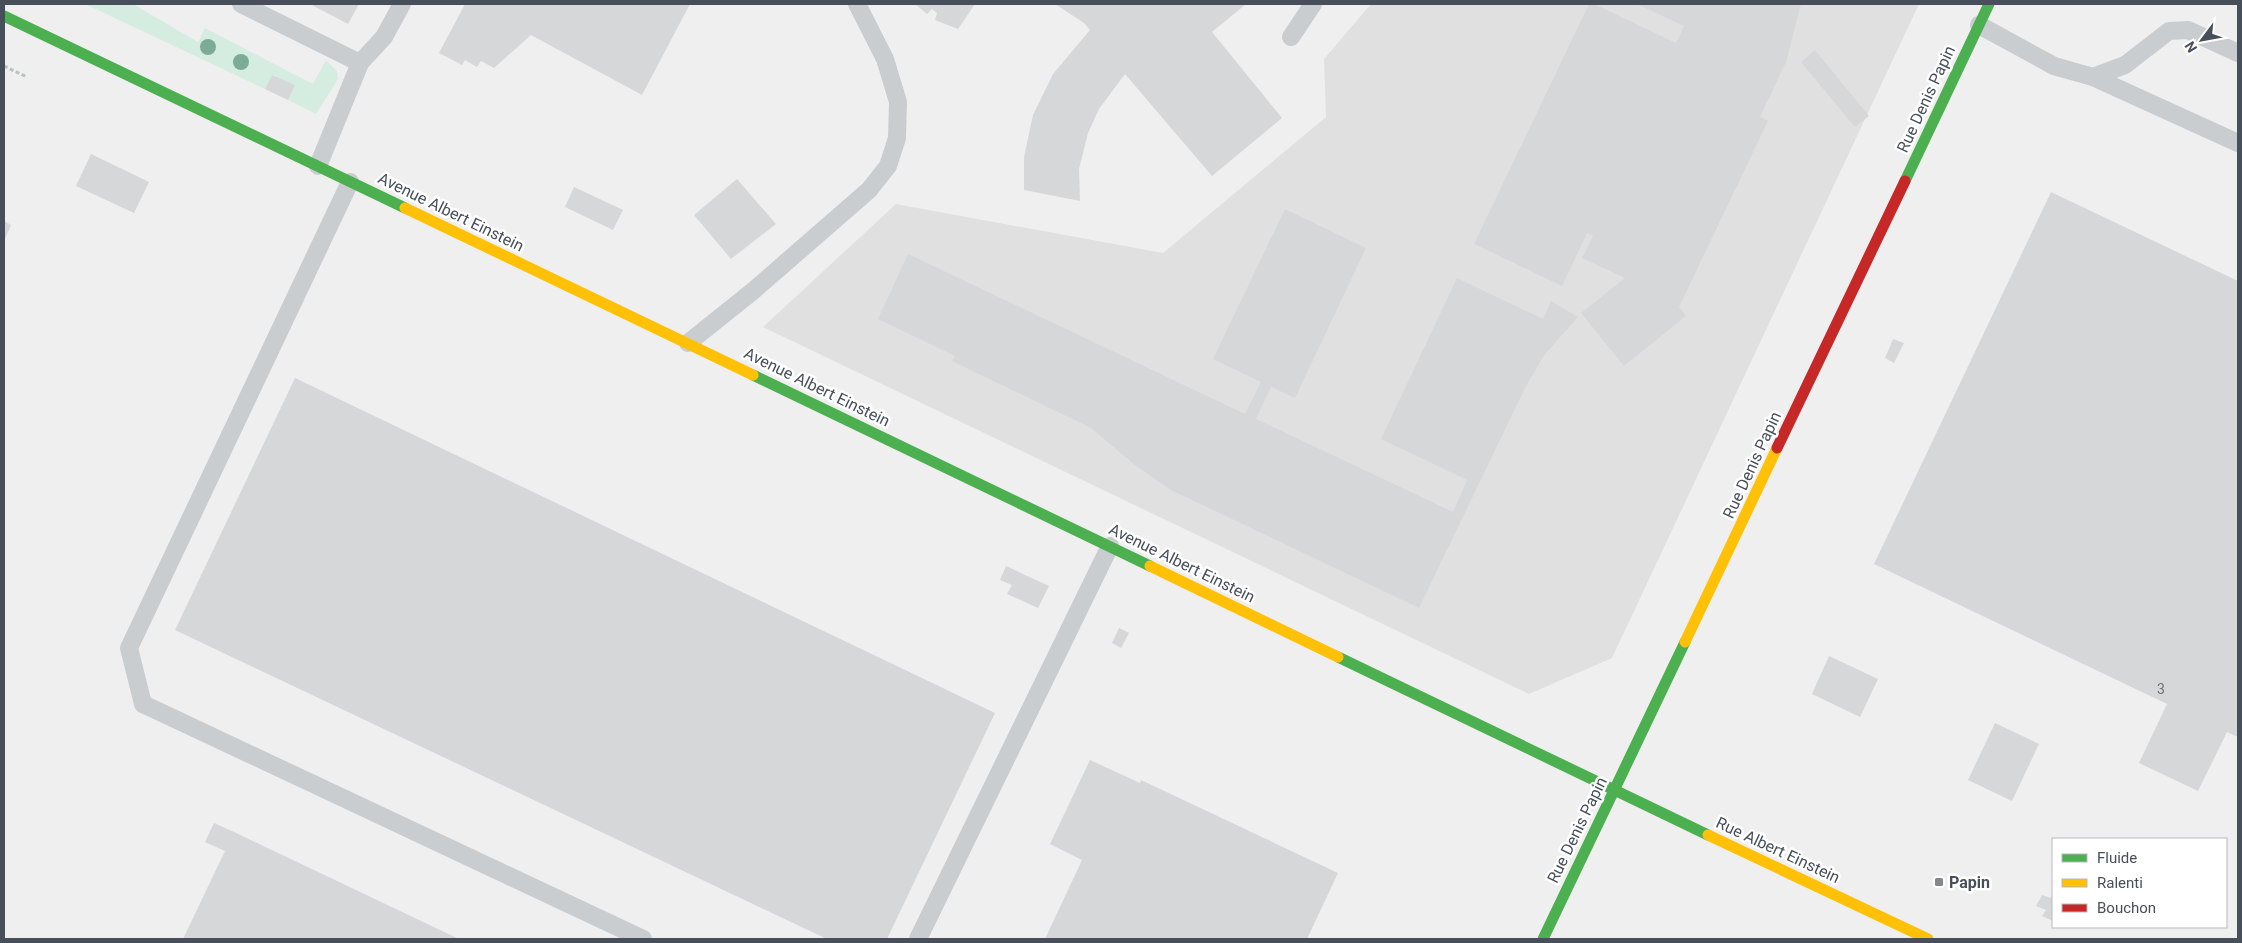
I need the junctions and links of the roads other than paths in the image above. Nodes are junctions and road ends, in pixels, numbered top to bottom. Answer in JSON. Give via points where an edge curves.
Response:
{"nodes":[{"id":1,"x":241,"y":4,"type":"edge"},
{"id":2,"x":402,"y":4,"type":"edge"},
{"id":3,"x":857,"y":4,"type":"edge"},
{"id":4,"x":1314,"y":4,"type":"edge"},
{"id":5,"x":1989,"y":4,"type":"edge"},
{"id":6,"x":4,"y":16,"type":"edge"},
{"id":7,"x":1979,"y":25,"type":"junction"},
{"id":8,"x":1290,"y":37,"type":"dead end"},
{"id":9,"x":2238,"y":53,"type":"edge"},
{"id":10,"x":360,"y":64,"type":"junction"},
{"id":11,"x":2093,"y":77,"type":"junction"},
{"id":12,"x":2238,"y":143,"type":"edge"},
{"id":13,"x":318,"y":166,"type":"junction"},
{"id":14,"x":350,"y":182,"type":"junction"},
{"id":15,"x":688,"y":343,"type":"junction"},
{"id":16,"x":1110,"y":546,"type":"junction"},
{"id":17,"x":1614,"y":791,"type":"junction"},
{"id":18,"x":643,"y":939,"type":"edge"},
{"id":19,"x":918,"y":939,"type":"edge"},
{"id":20,"x":1543,"y":939,"type":"edge"},
{"id":21,"x":1928,"y":939,"type":"edge"}],
"edges":[{"from":1,"to":10,"type":"lane"},
{"from":2,"to":10,"type":"lane","via":[[384,37]]},
{"from":3,"to":15,"type":"lane","via":[[885,59],[898,102],[897,138],[888,166],[869,190]]},
{"from":4,"to":8,"type":"lane"},
{"from":5,"to":7,"type":"street","name":"Rue Denis Papin"},
{"from":6,"to":13,"type":"street","name":"Avenue Albert Einstein"},
{"from":7,"to":11,"type":"lane","via":[[2054,66]]},
{"from":7,"to":17,"type":"street","name":"Rue Denis Papin"},
{"from":9,"to":11,"type":"lane","via":[[2188,30],[2169,31],[2125,65]]},
{"from":10,"to":13,"type":"lane"},
{"from":11,"to":12,"type":"lane"},
{"from":13,"to":14,"type":"street","name":"Avenue Albert Einstein"},
{"from":14,"to":15,"type":"street","name":"Avenue Albert Einstein"},
{"from":14,"to":18,"type":"lane","via":[[128,648],[143,704]]},
{"from":15,"to":16,"type":"street","name":"Avenue Albert Einstein"},
{"from":16,"to":17,"type":"street","name":"Avenue Albert Einstein"},
{"from":16,"to":19,"type":"lane"},
{"from":17,"to":20,"type":"street","name":"Rue Denis Papin"},
{"from":17,"to":21,"type":"street","name":"Rue Albert Einstein"}]}
